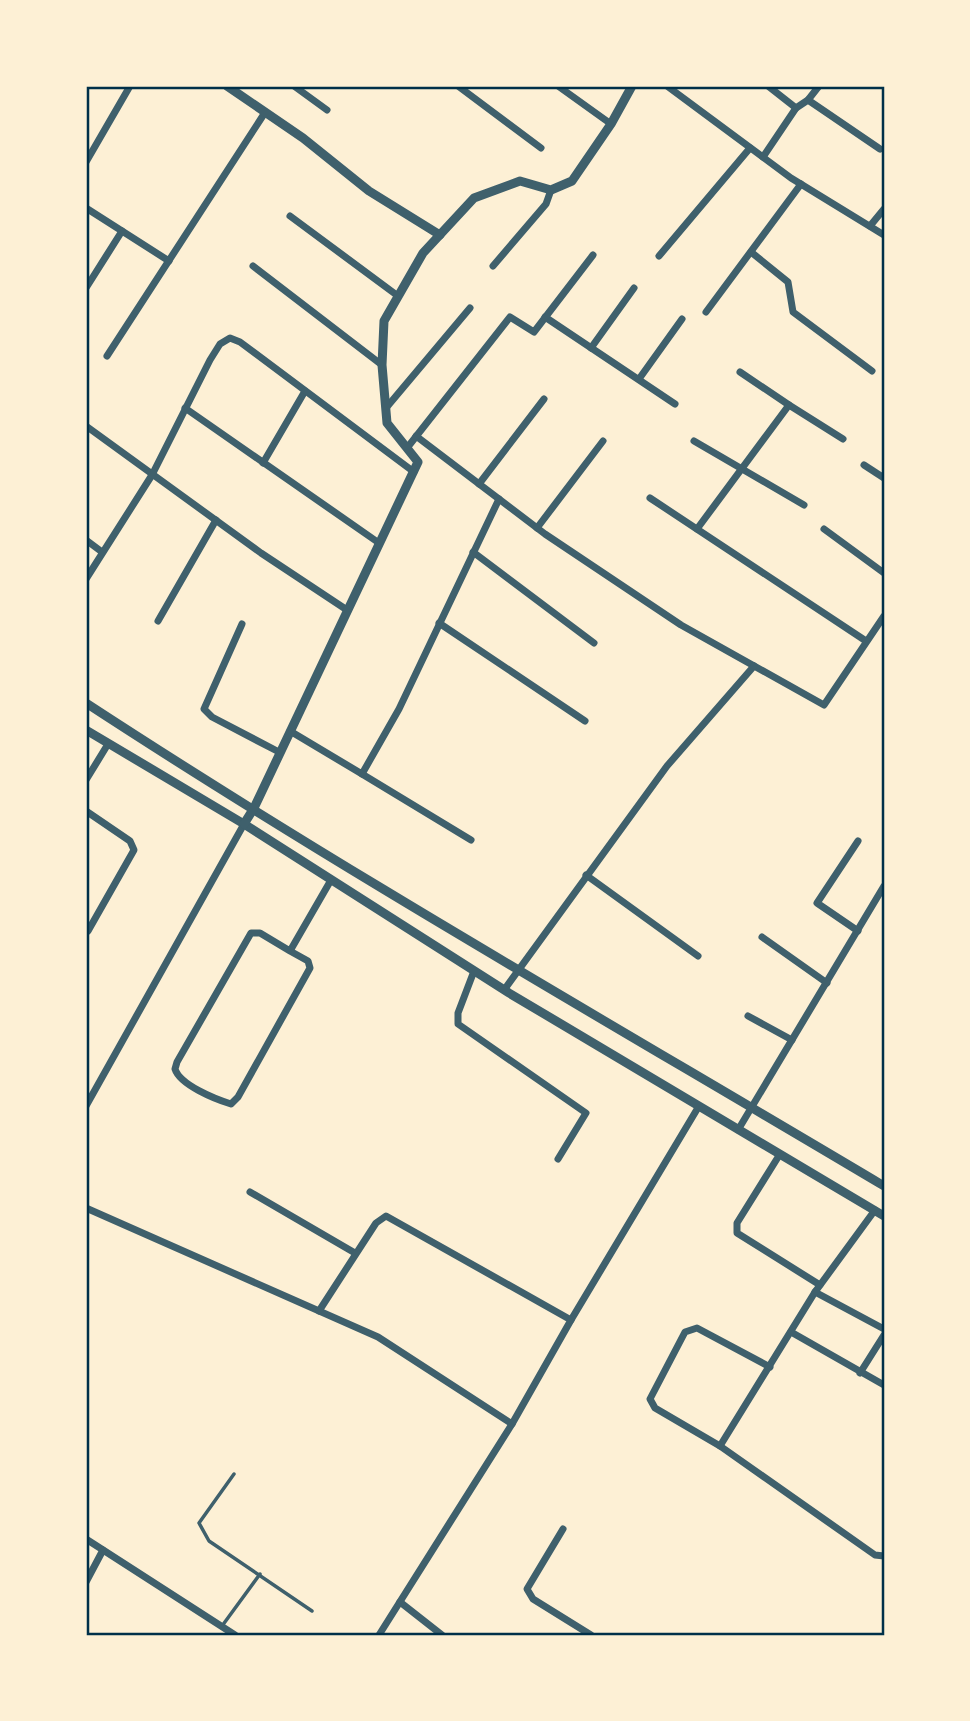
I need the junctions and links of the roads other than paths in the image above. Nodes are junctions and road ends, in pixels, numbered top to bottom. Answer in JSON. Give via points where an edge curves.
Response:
{"nodes":[{"id":1,"x":131,"y":86,"type":"edge"},
{"id":2,"x":227,"y":86,"type":"edge"},
{"id":3,"x":294,"y":86,"type":"edge"},
{"id":4,"x":458,"y":86,"type":"edge"},
{"id":5,"x":558,"y":86,"type":"edge"},
{"id":6,"x":632,"y":86,"type":"edge"},
{"id":7,"x":667,"y":86,"type":"edge"},
{"id":8,"x":768,"y":86,"type":"edge"},
{"id":9,"x":819,"y":86,"type":"edge"},
{"id":10,"x":808,"y":100,"type":"junction"},
{"id":11,"x":796,"y":108,"type":"junction"},
{"id":12,"x":327,"y":110,"type":"dead end"},
{"id":13,"x":264,"y":114,"type":"junction"},
{"id":14,"x":611,"y":124,"type":"junction"},
{"id":15,"x":541,"y":148,"type":"dead end"},
{"id":16,"x":750,"y":148,"type":"junction"},
{"id":17,"x":880,"y":149,"type":"dead end"},
{"id":18,"x":763,"y":157,"type":"junction"},
{"id":19,"x":86,"y":162,"type":"edge"},
{"id":20,"x":801,"y":184,"type":"junction"},
{"id":21,"x":551,"y":190,"type":"junction"},
{"id":22,"x":86,"y":208,"type":"edge"},
{"id":23,"x":884,"y":209,"type":"edge"},
{"id":24,"x":290,"y":216,"type":"dead end"},
{"id":25,"x":870,"y":226,"type":"junction"},
{"id":26,"x":122,"y":231,"type":"junction"},
{"id":27,"x":440,"y":235,"type":"junction"},
{"id":28,"x":884,"y":235,"type":"edge"},
{"id":29,"x":751,"y":252,"type":"junction"},
{"id":30,"x":593,"y":255,"type":"dead end"},
{"id":31,"x":659,"y":256,"type":"dead end"},
{"id":32,"x":169,"y":261,"type":"junction"},
{"id":33,"x":253,"y":266,"type":"dead end"},
{"id":34,"x":493,"y":266,"type":"dead end"},
{"id":35,"x":86,"y":288,"type":"edge"},
{"id":36,"x":634,"y":288,"type":"dead end"},
{"id":37,"x":398,"y":296,"type":"junction"},
{"id":38,"x":470,"y":308,"type":"dead end"},
{"id":39,"x":706,"y":312,"type":"dead end"},
{"id":40,"x":545,"y":317,"type":"junction"},
{"id":41,"x":682,"y":319,"type":"dead end"},
{"id":42,"x":591,"y":348,"type":"junction"},
{"id":43,"x":107,"y":356,"type":"dead end"},
{"id":44,"x":382,"y":365,"type":"junction"},
{"id":45,"x":872,"y":371,"type":"dead end"},
{"id":46,"x":740,"y":372,"type":"dead end"},
{"id":47,"x":639,"y":379,"type":"junction"},
{"id":48,"x":305,"y":391,"type":"junction"},
{"id":49,"x":544,"y":399,"type":"dead end"},
{"id":50,"x":675,"y":404,"type":"dead end"},
{"id":51,"x":789,"y":405,"type":"junction"},
{"id":52,"x":185,"y":408,"type":"junction"},
{"id":53,"x":386,"y":408,"type":"junction"},
{"id":54,"x":86,"y":426,"type":"edge"},
{"id":55,"x":416,"y":436,"type":"junction"},
{"id":56,"x":843,"y":439,"type":"dead end"},
{"id":57,"x":603,"y":441,"type":"dead end"},
{"id":58,"x":694,"y":441,"type":"dead end"},
{"id":59,"x":407,"y":448,"type":"junction"},
{"id":60,"x":263,"y":463,"type":"junction"},
{"id":61,"x":864,"y":465,"type":"dead end"},
{"id":62,"x":741,"y":469,"type":"junction"},
{"id":63,"x":414,"y":472,"type":"junction"},
{"id":64,"x":152,"y":475,"type":"junction"},
{"id":65,"x":884,"y":478,"type":"edge"},
{"id":66,"x":479,"y":484,"type":"junction"},
{"id":67,"x":650,"y":498,"type":"dead end"},
{"id":68,"x":499,"y":499,"type":"junction"},
{"id":69,"x":804,"y":505,"type":"dead end"},
{"id":70,"x":216,"y":520,"type":"junction"},
{"id":71,"x":537,"y":528,"type":"junction"},
{"id":72,"x":824,"y":529,"type":"dead end"},
{"id":73,"x":697,"y":530,"type":"junction"},
{"id":74,"x":86,"y":540,"type":"edge"},
{"id":75,"x":379,"y":544,"type":"junction"},
{"id":76,"x":102,"y":552,"type":"junction"},
{"id":77,"x":473,"y":552,"type":"junction"},
{"id":78,"x":884,"y":573,"type":"edge"},
{"id":79,"x":86,"y":579,"type":"edge"},
{"id":80,"x":347,"y":610,"type":"junction"},
{"id":81,"x":884,"y":616,"type":"edge"},
{"id":82,"x":158,"y":621,"type":"dead end"},
{"id":83,"x":439,"y":623,"type":"junction"},
{"id":84,"x":242,"y":624,"type":"dead end"},
{"id":85,"x":866,"y":641,"type":"junction"},
{"id":86,"x":594,"y":643,"type":"dead end"},
{"id":87,"x":754,"y":666,"type":"junction"},
{"id":88,"x":86,"y":703,"type":"edge"},
{"id":89,"x":585,"y":720,"type":"dead end"},
{"id":90,"x":86,"y":730,"type":"edge"},
{"id":91,"x":290,"y":731,"type":"junction"},
{"id":92,"x":108,"y":744,"type":"junction"},
{"id":93,"x":279,"y":752,"type":"junction"},
{"id":94,"x":362,"y":774,"type":"junction"},
{"id":95,"x":86,"y":780,"type":"edge"},
{"id":96,"x":254,"y":808,"type":"junction"},
{"id":97,"x":86,"y":811,"type":"edge"},
{"id":98,"x":244,"y":824,"type":"junction"},
{"id":99,"x":471,"y":840,"type":"dead end"},
{"id":100,"x":858,"y":841,"type":"dead end"},
{"id":101,"x":586,"y":874,"type":"junction"},
{"id":102,"x":331,"y":880,"type":"junction"},
{"id":103,"x":884,"y":886,"type":"edge"},
{"id":104,"x":89,"y":931,"type":"dead end"},
{"id":105,"x":858,"y":931,"type":"junction"},
{"id":106,"x":762,"y":937,"type":"dead end"},
{"id":107,"x":290,"y":951,"type":"junction"},
{"id":108,"x":698,"y":956,"type":"dead end"},
{"id":109,"x":517,"y":967,"type":"junction"},
{"id":110,"x":474,"y":971,"type":"junction"},
{"id":111,"x":827,"y":983,"type":"junction"},
{"id":112,"x":504,"y":990,"type":"junction"},
{"id":113,"x":748,"y":1016,"type":"dead end"},
{"id":114,"x":792,"y":1040,"type":"junction"},
{"id":115,"x":86,"y":1106,"type":"edge"},
{"id":116,"x":699,"y":1106,"type":"junction"},
{"id":117,"x":752,"y":1107,"type":"junction"},
{"id":118,"x":738,"y":1130,"type":"junction"},
{"id":119,"x":780,"y":1154,"type":"junction"},
{"id":120,"x":558,"y":1159,"type":"dead end"},
{"id":121,"x":884,"y":1186,"type":"edge"},
{"id":122,"x":250,"y":1192,"type":"dead end"},
{"id":123,"x":86,"y":1208,"type":"edge"},
{"id":124,"x":875,"y":1210,"type":"junction"},
{"id":125,"x":884,"y":1216,"type":"edge"},
{"id":126,"x":355,"y":1253,"type":"junction"},
{"id":127,"x":817,"y":1289,"type":"junction"},
{"id":128,"x":319,"y":1311,"type":"junction"},
{"id":129,"x":571,"y":1320,"type":"junction"},
{"id":130,"x":884,"y":1329,"type":"edge"},
{"id":131,"x":791,"y":1332,"type":"junction"},
{"id":132,"x":884,"y":1335,"type":"edge"},
{"id":133,"x":770,"y":1367,"type":"junction"},
{"id":134,"x":860,"y":1373,"type":"junction"},
{"id":135,"x":884,"y":1385,"type":"edge"},
{"id":136,"x":512,"y":1424,"type":"junction"},
{"id":137,"x":720,"y":1446,"type":"junction"},
{"id":138,"x":234,"y":1474,"type":"dead end"},
{"id":139,"x":563,"y":1529,"type":"dead end"},
{"id":140,"x":86,"y":1539,"type":"edge"},
{"id":141,"x":103,"y":1550,"type":"junction"},
{"id":142,"x":884,"y":1556,"type":"edge"},
{"id":143,"x":260,"y":1574,"type":"junction"},
{"id":144,"x":86,"y":1582,"type":"edge"},
{"id":145,"x":400,"y":1602,"type":"junction"},
{"id":146,"x":312,"y":1611,"type":"dead end"},
{"id":147,"x":222,"y":1627,"type":"junction"},
{"id":148,"x":234,"y":1635,"type":"edge"},
{"id":149,"x":379,"y":1635,"type":"edge"},
{"id":150,"x":442,"y":1635,"type":"edge"},
{"id":151,"x":591,"y":1635,"type":"edge"}],
"edges":[{"from":1,"to":19,"type":"street"},
{"from":2,"to":13,"type":"street"},
{"from":3,"to":12,"type":"street"},
{"from":4,"to":15,"type":"street"},
{"from":5,"to":14,"type":"street"},
{"from":6,"to":14,"type":"street"},
{"from":7,"to":16,"type":"street"},
{"from":8,"to":11,"type":"street"},
{"from":9,"to":10,"type":"street"},
{"from":10,"to":11,"type":"street"},
{"from":10,"to":17,"type":"street"},
{"from":11,"to":18,"type":"street"},
{"from":13,"to":27,"type":"street","via":[[303,138],[369,191]]},
{"from":13,"to":32,"type":"street"},
{"from":14,"to":21,"type":"street","via":[[572,180]]},
{"from":16,"to":18,"type":"street"},
{"from":16,"to":31,"type":"street"},
{"from":18,"to":20,"type":"street"},
{"from":20,"to":25,"type":"street"},
{"from":20,"to":29,"type":"street"},
{"from":21,"to":27,"type":"street","via":[[520,181],[474,198]]},
{"from":21,"to":34,"type":"street","via":[[546,204]]},
{"from":22,"to":26,"type":"street"},
{"from":23,"to":25,"type":"street"},
{"from":24,"to":37,"type":"street"},
{"from":25,"to":28,"type":"street"},
{"from":26,"to":32,"type":"street"},
{"from":26,"to":35,"type":"street"},
{"from":27,"to":37,"type":"street","via":[[423,253]]},
{"from":29,"to":39,"type":"street"},
{"from":29,"to":45,"type":"street","via":[[788,282],[793,312]]},
{"from":30,"to":40,"type":"street"},
{"from":32,"to":43,"type":"street"},
{"from":33,"to":44,"type":"street"},
{"from":36,"to":42,"type":"street"},
{"from":37,"to":44,"type":"street","via":[[384,321]]},
{"from":38,"to":53,"type":"street"},
{"from":40,"to":42,"type":"street"},
{"from":40,"to":55,"type":"street","via":[[534,332],[510,317]]},
{"from":41,"to":47,"type":"street"},
{"from":42,"to":47,"type":"street"},
{"from":44,"to":53,"type":"street"},
{"from":46,"to":51,"type":"street"},
{"from":47,"to":50,"type":"street"},
{"from":48,"to":52,"type":"street","via":[[230,338],[220,344]]},
{"from":48,"to":60,"type":"street"},
{"from":48,"to":63,"type":"street"},
{"from":49,"to":66,"type":"street"},
{"from":51,"to":56,"type":"street"},
{"from":51,"to":62,"type":"street"},
{"from":52,"to":60,"type":"street"},
{"from":52,"to":64,"type":"street"},
{"from":53,"to":59,"type":"street","via":[[387,423]]},
{"from":54,"to":64,"type":"street"},
{"from":55,"to":59,"type":"street"},
{"from":55,"to":66,"type":"street"},
{"from":57,"to":71,"type":"street"},
{"from":58,"to":62,"type":"street"},
{"from":59,"to":63,"type":"street","via":[[418,462]]},
{"from":60,"to":75,"type":"street"},
{"from":61,"to":65,"type":"street"},
{"from":62,"to":69,"type":"street"},
{"from":62,"to":73,"type":"street"},
{"from":63,"to":75,"type":"street"},
{"from":64,"to":70,"type":"street"},
{"from":64,"to":76,"type":"street"},
{"from":66,"to":68,"type":"street"},
{"from":67,"to":73,"type":"street"},
{"from":68,"to":71,"type":"street"},
{"from":68,"to":77,"type":"street"},
{"from":70,"to":80,"type":"street"},
{"from":70,"to":82,"type":"street"},
{"from":71,"to":87,"type":"street","via":[[681,625]]},
{"from":72,"to":78,"type":"street"},
{"from":73,"to":85,"type":"street"},
{"from":74,"to":76,"type":"street"},
{"from":75,"to":80,"type":"street"},
{"from":76,"to":79,"type":"street"},
{"from":77,"to":83,"type":"street"},
{"from":77,"to":86,"type":"street"},
{"from":80,"to":91,"type":"street"},
{"from":81,"to":85,"type":"street"},
{"from":83,"to":89,"type":"street"},
{"from":83,"to":94,"type":"street"},
{"from":84,"to":93,"type":"street","via":[[204,709]]},
{"from":85,"to":87,"type":"street","via":[[824,705]]},
{"from":87,"to":101,"type":"street","via":[[667,766]]},
{"from":88,"to":96,"type":"street"},
{"from":90,"to":92,"type":"street"},
{"from":91,"to":93,"type":"street"},
{"from":91,"to":94,"type":"street"},
{"from":92,"to":95,"type":"street"},
{"from":92,"to":98,"type":"street"},
{"from":93,"to":96,"type":"street"},
{"from":94,"to":99,"type":"street"},
{"from":96,"to":98,"type":"street"},
{"from":96,"to":109,"type":"street","via":[[354,873]]},
{"from":97,"to":104,"type":"street","via":[[130,841],[134,850]]},
{"from":98,"to":102,"type":"street"},
{"from":98,"to":115,"type":"street"},
{"from":100,"to":105,"type":"street","via":[[817,903]]},
{"from":101,"to":108,"type":"street"},
{"from":101,"to":109,"type":"street"},
{"from":102,"to":107,"type":"street"},
{"from":102,"to":110,"type":"street"},
{"from":103,"to":105,"type":"street"},
{"from":105,"to":111,"type":"street"},
{"from":106,"to":111,"type":"street"},
{"from":107,"to":107,"type":"street","via":[[308,961],[310,968],[238,1097],[231,1104],[220,1101],[180,1078],[177,1062],[251,933],[260,933]]},
{"from":109,"to":112,"type":"street"},
{"from":109,"to":117,"type":"street"},
{"from":110,"to":112,"type":"street"},
{"from":110,"to":120,"type":"street","via":[[458,1024],[586,1113]]},
{"from":111,"to":114,"type":"street"},
{"from":112,"to":116,"type":"street"},
{"from":113,"to":114,"type":"street"},
{"from":114,"to":117,"type":"street"},
{"from":116,"to":118,"type":"street"},
{"from":116,"to":129,"type":"street"},
{"from":117,"to":118,"type":"street"},
{"from":117,"to":121,"type":"street"},
{"from":118,"to":119,"type":"street"},
{"from":119,"to":124,"type":"street"},
{"from":119,"to":127,"type":"street","via":[[737,1223],[737,1233]]},
{"from":122,"to":126,"type":"street"},
{"from":123,"to":128,"type":"street"},
{"from":124,"to":125,"type":"street"},
{"from":124,"to":127,"type":"street"},
{"from":126,"to":128,"type":"street"},
{"from":126,"to":129,"type":"street","via":[[380,1218],[392,1218]]},
{"from":127,"to":130,"type":"street"},
{"from":127,"to":131,"type":"street"},
{"from":128,"to":136,"type":"street","via":[[378,1337]]},
{"from":129,"to":136,"type":"street"},
{"from":131,"to":133,"type":"street"},
{"from":131,"to":134,"type":"street"},
{"from":132,"to":134,"type":"street"},
{"from":133,"to":137,"type":"street"},
{"from":133,"to":137,"type":"street","via":[[697,1328],[685,1332],[650,1399],[655,1408]]},
{"from":134,"to":135,"type":"street"},
{"from":136,"to":145,"type":"street"},
{"from":137,"to":142,"type":"street","via":[[875,1555]]},
{"from":138,"to":143,"type":"lane","via":[[198,1523],[209,1541]]},
{"from":139,"to":151,"type":"street","via":[[527,1589],[533,1599]]},
{"from":140,"to":141,"type":"street"},
{"from":141,"to":144,"type":"street"},
{"from":141,"to":147,"type":"street"},
{"from":143,"to":146,"type":"lane"},
{"from":143,"to":147,"type":"lane"},
{"from":145,"to":149,"type":"street"},
{"from":145,"to":150,"type":"street"},
{"from":147,"to":148,"type":"street"}]}
